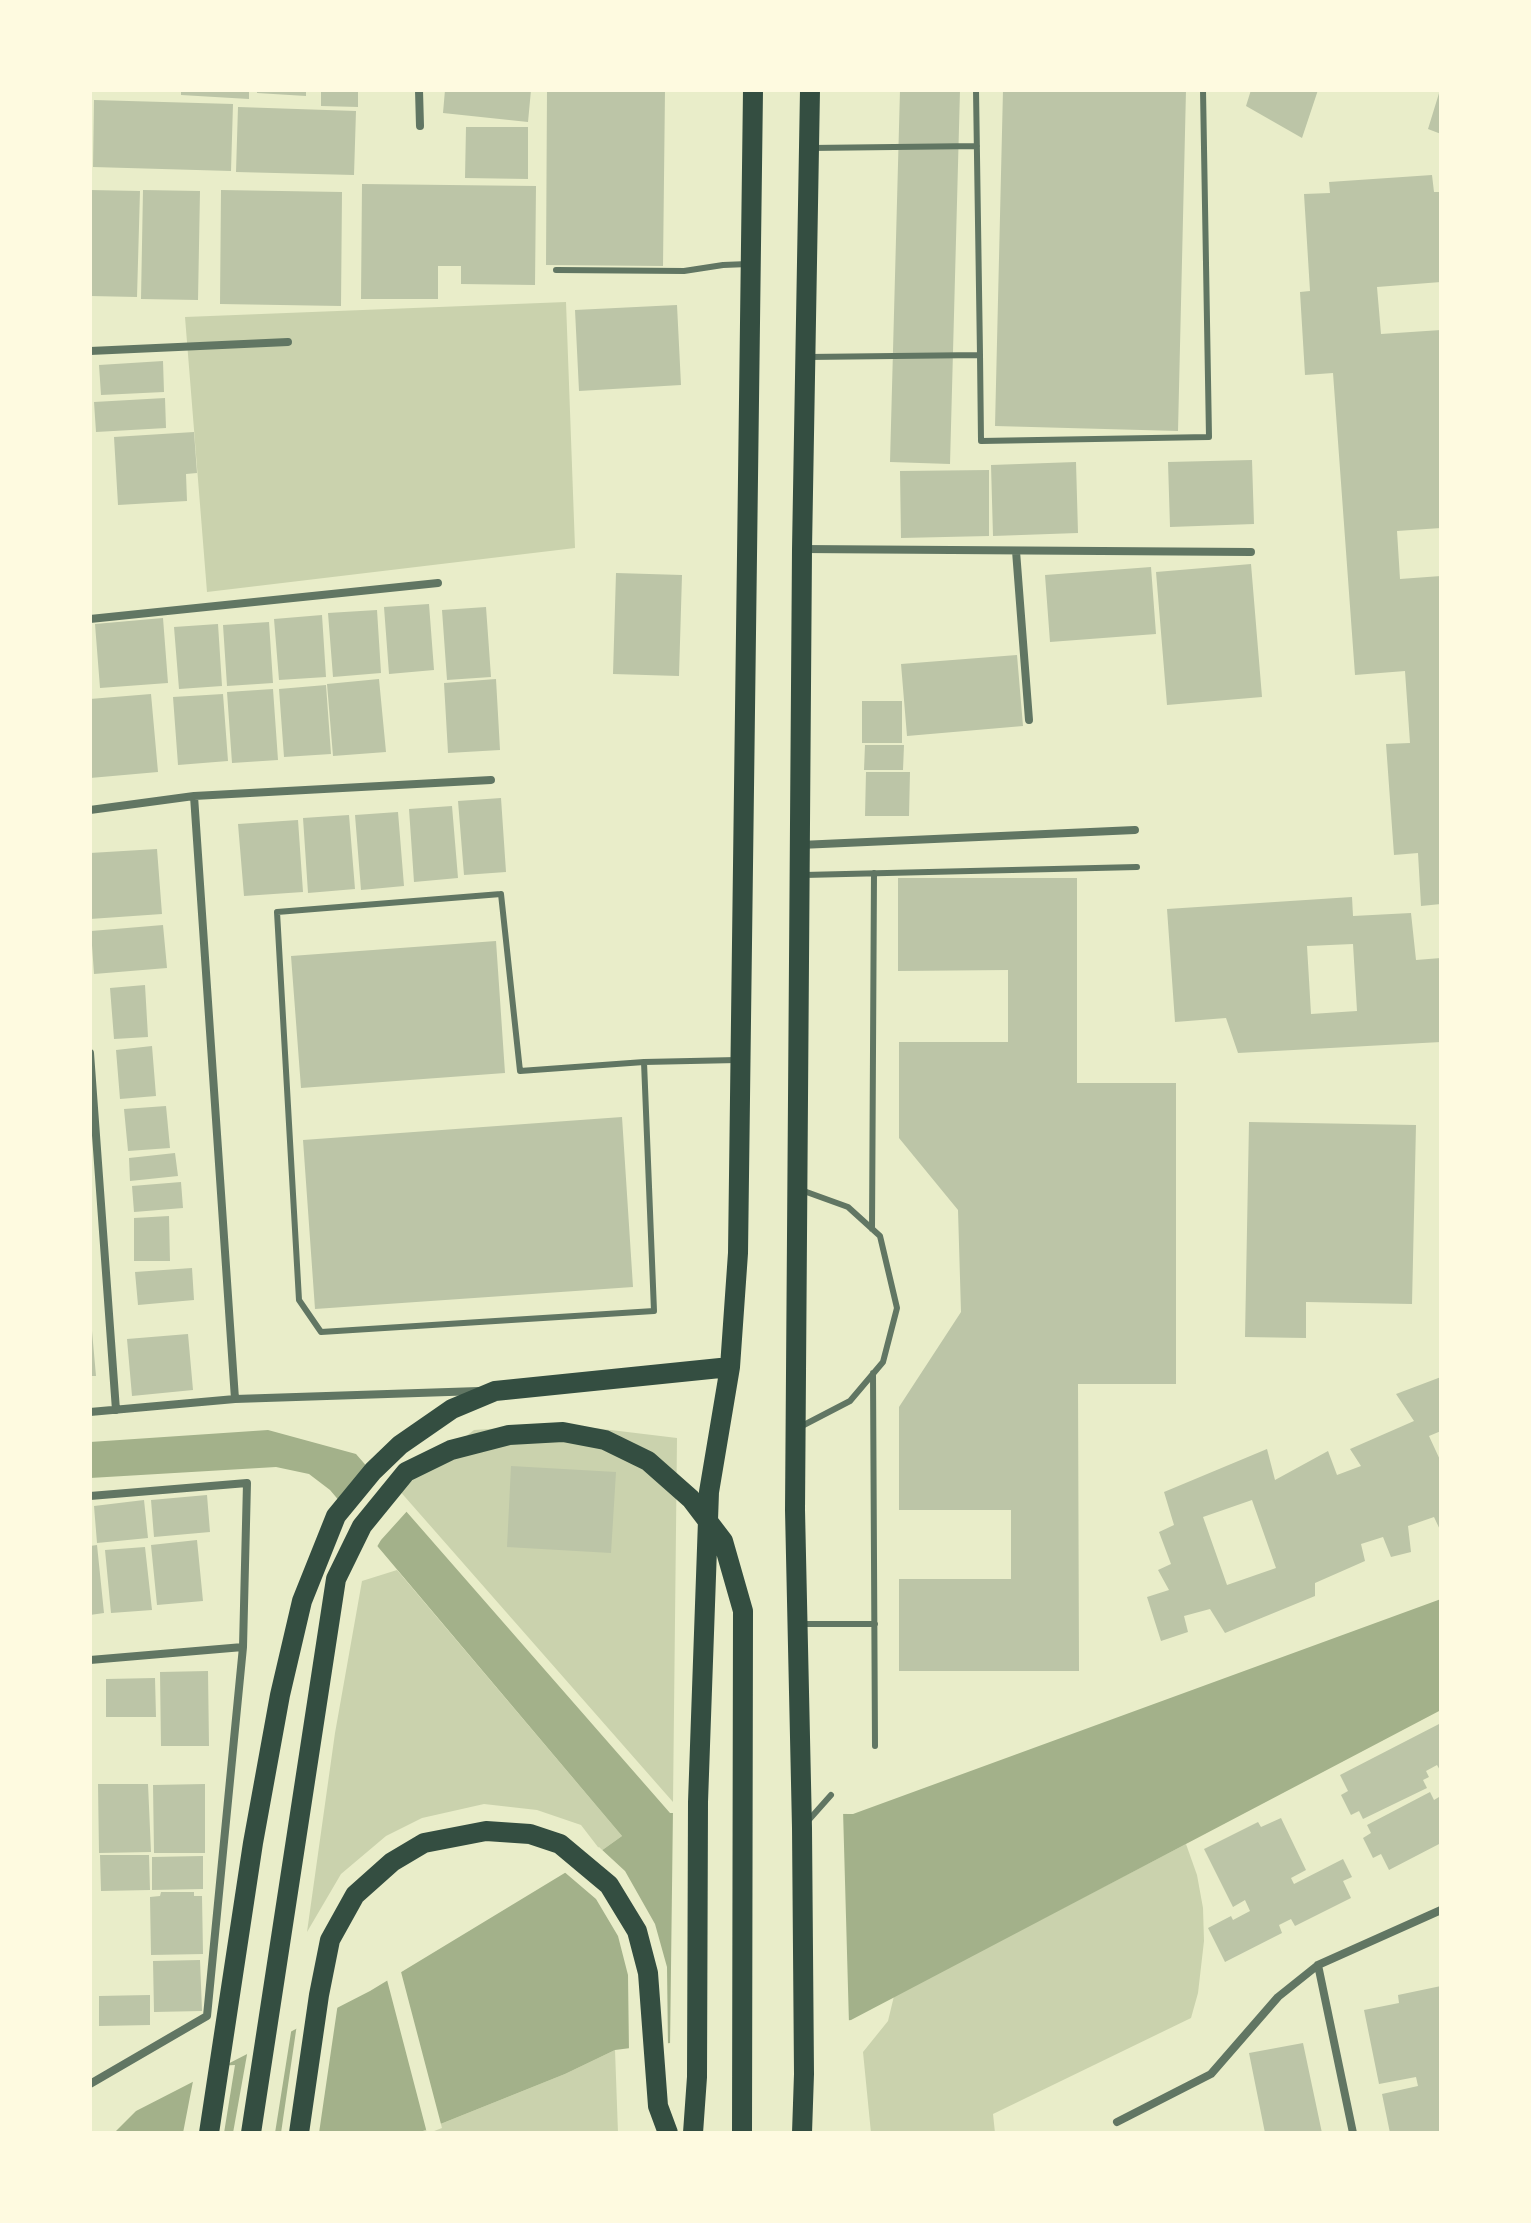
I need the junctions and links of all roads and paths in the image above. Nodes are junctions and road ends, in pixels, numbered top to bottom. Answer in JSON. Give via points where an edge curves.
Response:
{"nodes":[{"id":1,"x":419,"y":90,"type":"edge"},
{"id":2,"x":753,"y":90,"type":"edge"},
{"id":3,"x":810,"y":90,"type":"edge"},
{"id":4,"x":976,"y":90,"type":"edge"},
{"id":5,"x":1203,"y":90,"type":"edge"},
{"id":6,"x":420,"y":126,"type":"dead end"},
{"id":7,"x":977,"y":146,"type":"junction"},
{"id":8,"x":808,"y":148,"type":"junction"},
{"id":9,"x":751,"y":264,"type":"junction"},
{"id":10,"x":556,"y":270,"type":"dead end"},
{"id":11,"x":288,"y":342,"type":"dead end"},
{"id":12,"x":90,"y":351,"type":"edge"},
{"id":13,"x":980,"y":355,"type":"junction"},
{"id":14,"x":806,"y":357,"type":"junction"},
{"id":15,"x":802,"y":549,"type":"junction"},
{"id":16,"x":1016,"y":551,"type":"junction"},
{"id":17,"x":1251,"y":552,"type":"dead end"},
{"id":18,"x":438,"y":583,"type":"dead end"},
{"id":19,"x":90,"y":619,"type":"edge"},
{"id":20,"x":1029,"y":720,"type":"dead end"},
{"id":21,"x":491,"y":780,"type":"dead end"},
{"id":22,"x":194,"y":796,"type":"junction"},
{"id":23,"x":90,"y":810,"type":"edge"},
{"id":24,"x":1135,"y":830,"type":"dead end"},
{"id":25,"x":800,"y":845,"type":"junction"},
{"id":26,"x":1137,"y":867,"type":"dead end"},
{"id":27,"x":874,"y":873,"type":"junction"},
{"id":28,"x":800,"y":875,"type":"junction"},
{"id":29,"x":90,"y":1053,"type":"edge"},
{"id":30,"x":740,"y":1060,"type":"junction"},
{"id":31,"x":644,"y":1062,"type":"junction"},
{"id":32,"x":798,"y":1189,"type":"junction"},
{"id":33,"x":101,"y":1202,"type":"junction"},
{"id":34,"x":90,"y":1203,"type":"edge"},
{"id":35,"x":872,"y":1229,"type":"junction"},
{"id":36,"x":730,"y":1367,"type":"junction"},
{"id":37,"x":873,"y":1373,"type":"junction"},
{"id":38,"x":495,"y":1391,"type":"junction"},
{"id":39,"x":235,"y":1399,"type":"junction"},
{"id":40,"x":116,"y":1410,"type":"junction"},
{"id":41,"x":90,"y":1412,"type":"edge"},
{"id":42,"x":795,"y":1430,"type":"junction"},
{"id":43,"x":90,"y":1496,"type":"edge"},
{"id":44,"x":797,"y":1623,"type":"junction"},
{"id":45,"x":875,"y":1624,"type":"junction"},
{"id":46,"x":243,"y":1647,"type":"junction"},
{"id":47,"x":90,"y":1660,"type":"edge"},
{"id":48,"x":875,"y":1746,"type":"dead end"},
{"id":49,"x":831,"y":1795,"type":"dead end"},
{"id":50,"x":802,"y":1828,"type":"junction"},
{"id":51,"x":1441,"y":1910,"type":"edge"},
{"id":52,"x":1318,"y":1965,"type":"junction"},
{"id":53,"x":90,"y":2084,"type":"edge"},
{"id":54,"x":1117,"y":2122,"type":"dead end"},
{"id":55,"x":209,"y":2133,"type":"edge"},
{"id":56,"x":251,"y":2133,"type":"edge"},
{"id":57,"x":299,"y":2133,"type":"edge"},
{"id":58,"x":668,"y":2133,"type":"edge"},
{"id":59,"x":693,"y":2133,"type":"edge"},
{"id":60,"x":742,"y":2133,"type":"edge"},
{"id":61,"x":802,"y":2133,"type":"edge"},
{"id":62,"x":1353,"y":2133,"type":"edge"}],
"edges":[{"from":1,"to":6,"type":"street"},
{"from":2,"to":9,"type":"main road"},
{"from":3,"to":8,"type":"main road"},
{"from":4,"to":7,"type":"lane"},
{"from":5,"to":13,"type":"lane","via":[[1209,437],[981,441]]},
{"from":7,"to":8,"type":"lane"},
{"from":7,"to":13,"type":"lane"},
{"from":8,"to":14,"type":"main road"},
{"from":9,"to":10,"type":"lane","via":[[684,271]]},
{"from":9,"to":30,"type":"main road"},
{"from":11,"to":12,"type":"street"},
{"from":13,"to":14,"type":"lane"},
{"from":14,"to":15,"type":"main road"},
{"from":15,"to":16,"type":"street"},
{"from":15,"to":25,"type":"main road"},
{"from":16,"to":17,"type":"street"},
{"from":16,"to":20,"type":"street"},
{"from":18,"to":19,"type":"street"},
{"from":21,"to":22,"type":"street"},
{"from":22,"to":23,"type":"street"},
{"from":22,"to":39,"type":"street"},
{"from":24,"to":25,"type":"street"},
{"from":25,"to":28,"type":"main road"},
{"from":26,"to":27,"type":"lane"},
{"from":27,"to":28,"type":"lane"},
{"from":27,"to":35,"type":"lane"},
{"from":28,"to":32,"type":"main road"},
{"from":29,"to":33,"type":"street"},
{"from":30,"to":31,"type":"lane"},
{"from":30,"to":36,"type":"main road","via":[[738,1253]]},
{"from":31,"to":31,"type":"lane","via":[[520,1071],[501,894],[277,912],[299,1300],[321,1332],[654,1311]]},
{"from":32,"to":35,"type":"lane","via":[[848,1207]]},
{"from":32,"to":42,"type":"main road"},
{"from":33,"to":34,"type":"street"},
{"from":33,"to":40,"type":"street"},
{"from":35,"to":37,"type":"lane","via":[[880,1236],[897,1308],[883,1362]]},
{"from":36,"to":38,"type":"main road"},
{"from":36,"to":59,"type":"main road","via":[[709,1492]]},
{"from":37,"to":42,"type":"lane","via":[[850,1401]]},
{"from":37,"to":45,"type":"lane"},
{"from":38,"to":39,"type":"street"},
{"from":38,"to":55,"type":"main road","via":[[452,1409],[373,1471],[336,1516],[302,1601],[253,1843]]},
{"from":39,"to":40,"type":"street"},
{"from":40,"to":41,"type":"street"},
{"from":42,"to":44,"type":"main road"},
{"from":43,"to":46,"type":"street","via":[[247,1483]]},
{"from":44,"to":45,"type":"lane"},
{"from":44,"to":50,"type":"main road"},
{"from":45,"to":48,"type":"lane"},
{"from":46,"to":47,"type":"street"},
{"from":46,"to":53,"type":"street","via":[[207,2016]]},
{"from":49,"to":50,"type":"lane"},
{"from":50,"to":61,"type":"main road"},
{"from":51,"to":52,"type":"street"},
{"from":52,"to":54,"type":"street","via":[[1278,1997],[1211,2074]]},
{"from":52,"to":62,"type":"street"},
{"from":56,"to":60,"type":"main road","via":[[336,1579],[362,1526],[406,1472],[451,1450],[509,1435],[563,1432],[605,1440],[648,1461],[691,1499],[723,1541],[743,1611]]},
{"from":57,"to":58,"type":"main road","via":[[330,1940],[355,1895],[392,1862],[424,1843],[486,1831],[530,1834],[560,1844],[609,1885],[637,1931],[648,1973],[658,2106]]}]}
